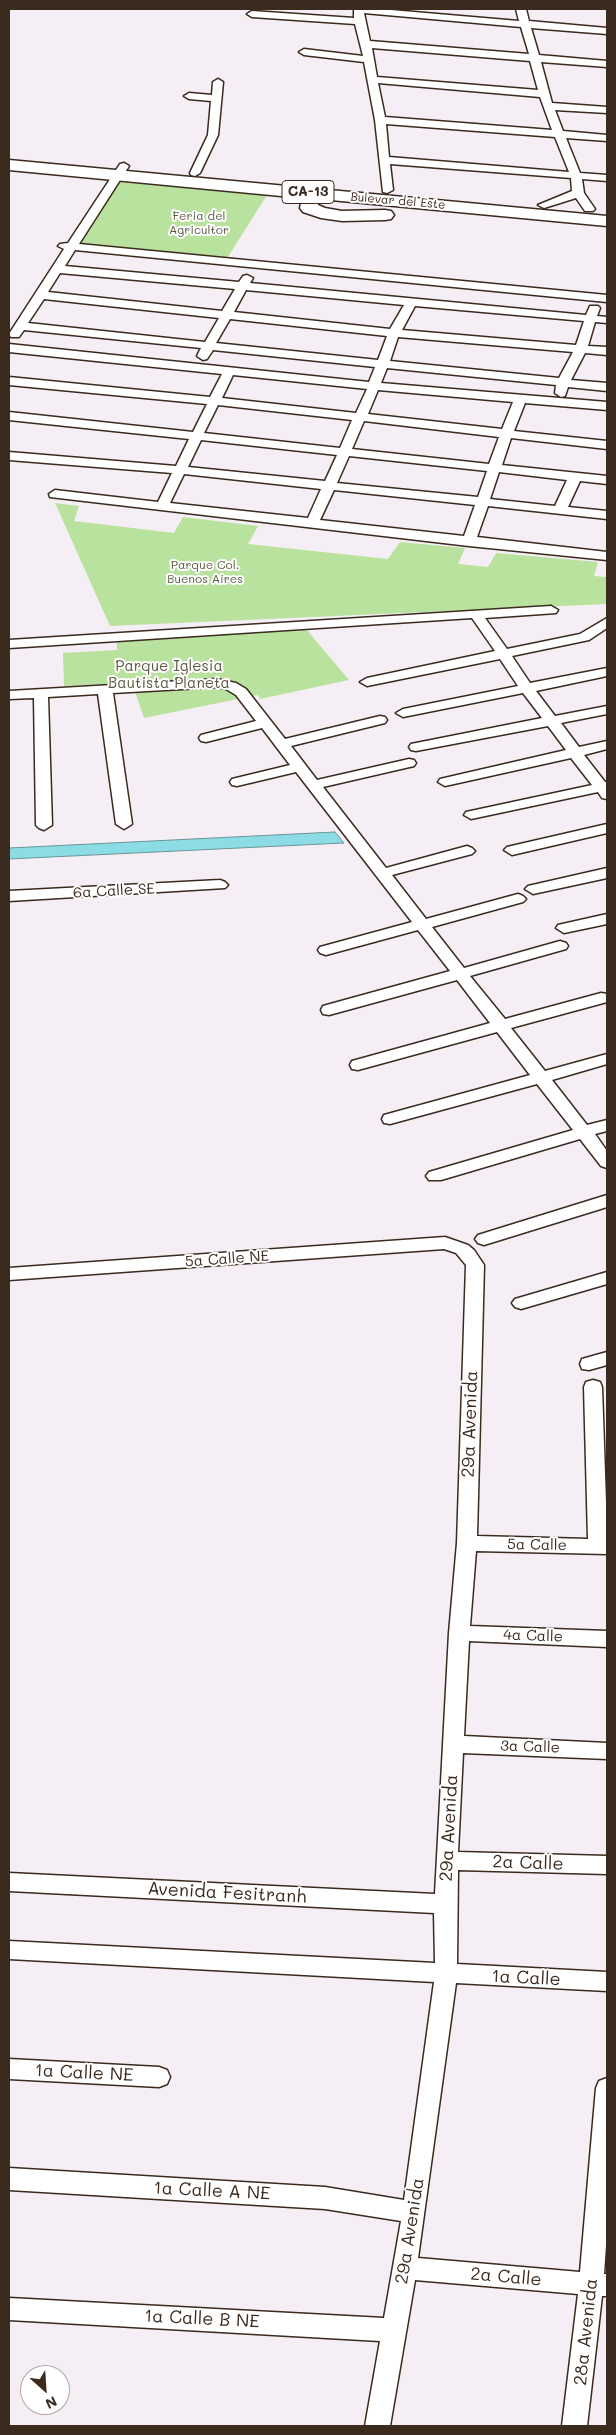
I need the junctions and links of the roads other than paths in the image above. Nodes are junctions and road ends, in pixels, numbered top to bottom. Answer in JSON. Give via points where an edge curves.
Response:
{"nodes":[{"id":1,"x":359,"y":9,"type":"edge"},
{"id":2,"x":521,"y":9,"type":"edge"},
{"id":3,"x":252,"y":14,"type":"dead end"},
{"id":4,"x":359,"y":21,"type":"junction"},
{"id":5,"x":526,"y":24,"type":"junction"},
{"id":6,"x":607,"y":31,"type":"edge"},
{"id":7,"x":366,"y":44,"type":"junction"},
{"id":8,"x":304,"y":52,"type":"dead end"},
{"id":9,"x":534,"y":57,"type":"junction"},
{"id":10,"x":367,"y":59,"type":"junction"},
{"id":11,"x":607,"y":64,"type":"edge"},
{"id":12,"x":374,"y":80,"type":"junction"},
{"id":13,"x":218,"y":82,"type":"dead end"},
{"id":14,"x":545,"y":94,"type":"junction"},
{"id":15,"x":189,"y":96,"type":"dead end"},
{"id":16,"x":217,"y":99,"type":"junction"},
{"id":17,"x":548,"y":106,"type":"junction"},
{"id":18,"x":607,"y":110,"type":"edge"},
{"id":19,"x":380,"y":120,"type":"junction"},
{"id":20,"x":559,"y":134,"type":"junction"},
{"id":21,"x":607,"y":138,"type":"edge"},
{"id":22,"x":9,"y":155,"type":"edge"},
{"id":23,"x":384,"y":160,"type":"junction"},
{"id":24,"x":9,"y":165,"type":"edge"},
{"id":25,"x":116,"y":170,"type":"junction"},
{"id":26,"x":195,"y":173,"type":"junction"},
{"id":27,"x":576,"y":176,"type":"junction"},
{"id":28,"x":607,"y":178,"type":"edge"},
{"id":29,"x":387,"y":190,"type":"junction"},
{"id":30,"x":316,"y":193,"type":"junction"},
{"id":31,"x":578,"y":193,"type":"junction"},
{"id":32,"x":461,"y":197,"type":"junction"},
{"id":33,"x":589,"y":209,"type":"junction"},
{"id":34,"x":548,"y":210,"type":"junction"},
{"id":35,"x":607,"y":211,"type":"edge"},
{"id":36,"x":607,"y":221,"type":"edge"},
{"id":37,"x":68,"y":246,"type":"junction"},
{"id":38,"x":255,"y":265,"type":"junction"},
{"id":39,"x":57,"y":269,"type":"junction"},
{"id":40,"x":241,"y":287,"type":"junction"},
{"id":41,"x":40,"y":296,"type":"junction"},
{"id":42,"x":602,"y":298,"type":"edge"},
{"id":43,"x":411,"y":302,"type":"junction"},
{"id":44,"x":225,"y":316,"type":"junction"},
{"id":45,"x":591,"y":319,"type":"junction"},
{"id":46,"x":607,"y":320,"type":"edge"},
{"id":47,"x":14,"y":326,"type":"edge"},
{"id":48,"x":394,"y":333,"type":"junction"},
{"id":49,"x":9,"y":346,"type":"edge"},
{"id":50,"x":208,"y":346,"type":"junction"},
{"id":51,"x":581,"y":348,"type":"junction"},
{"id":52,"x":607,"y":351,"type":"edge"},
{"id":53,"x":382,"y":365,"type":"junction"},
{"id":54,"x":198,"y":368,"type":"junction"},
{"id":55,"x":229,"y":371,"type":"junction"},
{"id":56,"x":9,"y":381,"type":"edge"},
{"id":57,"x":563,"y":383,"type":"junction"},
{"id":58,"x":374,"y":386,"type":"junction"},
{"id":59,"x":607,"y":387,"type":"edge"},
{"id":60,"x":521,"y":398,"type":"junction"},
{"id":61,"x":559,"y":401,"type":"junction"},
{"id":62,"x":212,"y":402,"type":"junction"},
{"id":63,"x":607,"y":406,"type":"edge"},
{"id":64,"x":9,"y":416,"type":"edge"},
{"id":65,"x":360,"y":418,"type":"junction"},
{"id":66,"x":506,"y":434,"type":"junction"},
{"id":67,"x":196,"y":436,"type":"junction"},
{"id":68,"x":607,"y":445,"type":"edge"},
{"id":69,"x":345,"y":452,"type":"junction"},
{"id":70,"x":9,"y":456,"type":"edge"},
{"id":71,"x":495,"y":469,"type":"junction"},
{"id":72,"x":180,"y":470,"type":"junction"},
{"id":73,"x":575,"y":477,"type":"junction"},
{"id":74,"x":607,"y":480,"type":"edge"},
{"id":75,"x":329,"y":485,"type":"junction"},
{"id":76,"x":55,"y":494,"type":"dead end"},
{"id":77,"x":482,"y":503,"type":"junction"},
{"id":78,"x":162,"y":506,"type":"junction"},
{"id":79,"x":560,"y":510,"type":"junction"},
{"id":80,"x":607,"y":515,"type":"edge"},
{"id":81,"x":312,"y":524,"type":"junction"},
{"id":82,"x":469,"y":542,"type":"junction"},
{"id":83,"x":607,"y":556,"type":"edge"},
{"id":84,"x":551,"y":610,"type":"dead end"},
{"id":85,"x":476,"y":614,"type":"junction"},
{"id":86,"x":607,"y":622,"type":"edge"},
{"id":87,"x":9,"y":644,"type":"edge"},
{"id":88,"x":502,"y":655,"type":"junction"},
{"id":89,"x":607,"y":672,"type":"edge"},
{"id":90,"x":367,"y":682,"type":"dead end"},
{"id":91,"x":526,"y":687,"type":"junction"},
{"id":92,"x":106,"y":690,"type":"junction"},
{"id":93,"x":41,"y":693,"type":"junction"},
{"id":94,"x":9,"y":695,"type":"edge"},
{"id":95,"x":607,"y":710,"type":"edge"},
{"id":96,"x":403,"y":713,"type":"dead end"},
{"id":97,"x":380,"y":720,"type":"dead end"},
{"id":98,"x":551,"y":721,"type":"junction"},
{"id":99,"x":266,"y":723,"type":"junction"},
{"id":100,"x":206,"y":738,"type":"dead end"},
{"id":101,"x":283,"y":744,"type":"junction"},
{"id":102,"x":607,"y":745,"type":"edge"},
{"id":103,"x":416,"y":747,"type":"dead end"},
{"id":104,"x":576,"y":752,"type":"junction"},
{"id":105,"x":409,"y":763,"type":"dead end"},
{"id":106,"x":300,"y":766,"type":"junction"},
{"id":107,"x":237,"y":782,"type":"dead end"},
{"id":108,"x":445,"y":782,"type":"dead end"},
{"id":109,"x":314,"y":785,"type":"junction"},
{"id":110,"x":606,"y":789,"type":"edge"},
{"id":111,"x":471,"y":815,"type":"dead end"},
{"id":112,"x":124,"y":824,"type":"dead end"},
{"id":113,"x":44,"y":825,"type":"dead end"},
{"id":114,"x":607,"y":829,"type":"edge"},
{"id":115,"x":512,"y":850,"type":"dead end"},
{"id":116,"x":467,"y":851,"type":"dead end"},
{"id":117,"x":383,"y":873,"type":"junction"},
{"id":118,"x":607,"y":873,"type":"edge"},
{"id":119,"x":220,"y":885,"type":"dead end"},
{"id":120,"x":533,"y":889,"type":"dead end"},
{"id":121,"x":9,"y":896,"type":"edge"},
{"id":122,"x":518,"y":899,"type":"dead end"},
{"id":123,"x":607,"y":918,"type":"edge"},
{"id":124,"x":422,"y":924,"type":"junction"},
{"id":125,"x":564,"y":928,"type":"dead end"},
{"id":126,"x":560,"y":946,"type":"dead end"},
{"id":127,"x":326,"y":950,"type":"dead end"},
{"id":128,"x":460,"y":972,"type":"junction"},
{"id":129,"x":601,"y":998,"type":"dead end"},
{"id":130,"x":329,"y":1010,"type":"dead end"},
{"id":131,"x":500,"y":1026,"type":"junction"},
{"id":132,"x":607,"y":1060,"type":"edge"},
{"id":133,"x":358,"y":1065,"type":"dead end"},
{"id":134,"x":541,"y":1077,"type":"junction"},
{"id":135,"x":390,"y":1119,"type":"dead end"},
{"id":136,"x":607,"y":1125,"type":"edge"},
{"id":137,"x":584,"y":1132,"type":"junction"},
{"id":138,"x":607,"y":1162,"type":"edge"},
{"id":139,"x":435,"y":1176,"type":"dead end"},
{"id":140,"x":607,"y":1201,"type":"edge"},
{"id":141,"x":484,"y":1239,"type":"dead end"},
{"id":142,"x":446,"y":1243,"type":"joint"},
{"id":143,"x":9,"y":1274,"type":"edge"},
{"id":144,"x":607,"y":1278,"type":"edge"},
{"id":145,"x":521,"y":1302,"type":"dead end"},
{"id":146,"x":607,"y":1358,"type":"edge"},
{"id":147,"x":589,"y":1364,"type":"dead end"},
{"id":148,"x":593,"y":1387,"type":"dead end"},
{"id":149,"x":467,"y":1543,"type":"junction"},
{"id":150,"x":602,"y":1546,"type":"edge"},
{"id":151,"x":459,"y":1633,"type":"junction"},
{"id":152,"x":607,"y":1640,"type":"edge"},
{"id":153,"x":454,"y":1744,"type":"junction"},
{"id":154,"x":607,"y":1751,"type":"edge"},
{"id":155,"x":448,"y":1861,"type":"junction"},
{"id":156,"x":607,"y":1865,"type":"edge"},
{"id":157,"x":9,"y":1882,"type":"edge"},
{"id":158,"x":445,"y":1904,"type":"junction"},
{"id":159,"x":9,"y":1950,"type":"edge"},
{"id":160,"x":446,"y":1974,"type":"junction"},
{"id":161,"x":607,"y":1982,"type":"edge"},
{"id":162,"x":9,"y":2069,"type":"edge"},
{"id":163,"x":158,"y":2077,"type":"dead end"},
{"id":164,"x":607,"y":2088,"type":"edge"},
{"id":165,"x":9,"y":2179,"type":"edge"},
{"id":166,"x":414,"y":2212,"type":"junction"},
{"id":167,"x":405,"y":2268,"type":"junction"},
{"id":168,"x":599,"y":2285,"type":"edge"},
{"id":169,"x":9,"y":2309,"type":"edge"},
{"id":170,"x":394,"y":2330,"type":"junction"},
{"id":171,"x":378,"y":2426,"type":"edge"},
{"id":172,"x":575,"y":2426,"type":"edge"}],
"edges":[{"from":1,"to":4,"type":"street"},
{"from":1,"to":5,"type":"street"},
{"from":2,"to":5,"type":"street"},
{"from":3,"to":4,"type":"street"},
{"from":4,"to":7,"type":"street"},
{"from":5,"to":6,"type":"street"},
{"from":5,"to":9,"type":"street"},
{"from":7,"to":9,"type":"street"},
{"from":7,"to":10,"type":"street"},
{"from":8,"to":10,"type":"street"},
{"from":9,"to":11,"type":"street"},
{"from":9,"to":14,"type":"street"},
{"from":10,"to":12,"type":"street"},
{"from":12,"to":14,"type":"street"},
{"from":12,"to":19,"type":"street"},
{"from":13,"to":16,"type":"street"},
{"from":14,"to":17,"type":"street"},
{"from":15,"to":16,"type":"street"},
{"from":16,"to":26,"type":"street","via":[[213,135]]},
{"from":17,"to":18,"type":"street"},
{"from":17,"to":20,"type":"street"},
{"from":19,"to":20,"type":"street"},
{"from":19,"to":23,"type":"street"},
{"from":20,"to":21,"type":"street"},
{"from":20,"to":27,"type":"street"},
{"from":22,"to":25,"type":"highway","name":"Bulevar del Este","number":"CA-13"},
{"from":23,"to":27,"type":"street"},
{"from":23,"to":29,"type":"street"},
{"from":24,"to":25,"type":"highway","name":"Bulevar del Este","number":"CA-13"},
{"from":25,"to":26,"type":"highway","name":"Bulevar del Este","number":"CA-13"},
{"from":25,"to":30,"type":"highway","name":"Bulevar del Este","number":"CA-13"},
{"from":25,"to":37,"type":"street"},
{"from":26,"to":29,"type":"highway","name":"Bulevar del Este","number":"CA-13"},
{"from":27,"to":28,"type":"street"},
{"from":27,"to":31,"type":"street"},
{"from":29,"to":32,"type":"highway","name":"Bulevar del Este","number":"CA-13"},
{"from":30,"to":32,"type":"highway","name":"Bulevar del Este","via":[[346,192],[433,199]]},
{"from":30,"to":34,"type":"highway","via":[[309,200],[309,208],[342,216]]},
{"from":31,"to":33,"type":"street"},
{"from":31,"to":34,"type":"street"},
{"from":32,"to":34,"type":"highway","name":"Bulevar del Este","number":"CA-13"},
{"from":33,"to":34,"type":"highway","name":"Bulevar del Este","number":"CA-13"},
{"from":33,"to":35,"type":"highway","name":"Bulevar del Este","number":"CA-13"},
{"from":34,"to":36,"type":"highway","name":"Bulevar del Este","number":"CA-13"},
{"from":37,"to":38,"type":"street"},
{"from":37,"to":39,"type":"street"},
{"from":37,"to":47,"type":"street"},
{"from":38,"to":40,"type":"street"},
{"from":38,"to":42,"type":"street"},
{"from":39,"to":40,"type":"street"},
{"from":39,"to":41,"type":"street"},
{"from":40,"to":43,"type":"street"},
{"from":40,"to":44,"type":"street"},
{"from":41,"to":44,"type":"street"},
{"from":41,"to":47,"type":"street"},
{"from":42,"to":45,"type":"street"},
{"from":43,"to":45,"type":"street"},
{"from":43,"to":48,"type":"street"},
{"from":44,"to":48,"type":"street"},
{"from":44,"to":50,"type":"street"},
{"from":45,"to":46,"type":"street"},
{"from":45,"to":51,"type":"street"},
{"from":47,"to":49,"type":"street"},
{"from":47,"to":50,"type":"street"},
{"from":48,"to":51,"type":"street"},
{"from":48,"to":53,"type":"street"},
{"from":49,"to":54,"type":"street"},
{"from":50,"to":53,"type":"street"},
{"from":50,"to":54,"type":"street"},
{"from":51,"to":52,"type":"street"},
{"from":51,"to":57,"type":"street"},
{"from":53,"to":57,"type":"street"},
{"from":53,"to":58,"type":"street"},
{"from":54,"to":55,"type":"street"},
{"from":55,"to":58,"type":"street"},
{"from":55,"to":62,"type":"street"},
{"from":56,"to":62,"type":"street"},
{"from":57,"to":59,"type":"street"},
{"from":57,"to":61,"type":"street"},
{"from":58,"to":60,"type":"street"},
{"from":58,"to":65,"type":"street"},
{"from":60,"to":61,"type":"street"},
{"from":60,"to":66,"type":"street"},
{"from":61,"to":63,"type":"street"},
{"from":62,"to":65,"type":"street"},
{"from":62,"to":67,"type":"street"},
{"from":64,"to":67,"type":"street"},
{"from":65,"to":66,"type":"street"},
{"from":65,"to":69,"type":"street"},
{"from":66,"to":68,"type":"street"},
{"from":66,"to":71,"type":"street"},
{"from":67,"to":69,"type":"street"},
{"from":67,"to":72,"type":"street"},
{"from":69,"to":71,"type":"street"},
{"from":69,"to":75,"type":"street"},
{"from":70,"to":72,"type":"street"},
{"from":71,"to":73,"type":"street"},
{"from":71,"to":77,"type":"street"},
{"from":72,"to":75,"type":"street"},
{"from":72,"to":78,"type":"street"},
{"from":73,"to":74,"type":"street"},
{"from":73,"to":79,"type":"street"},
{"from":75,"to":77,"type":"street"},
{"from":75,"to":81,"type":"street"},
{"from":76,"to":78,"type":"street"},
{"from":77,"to":79,"type":"street"},
{"from":77,"to":82,"type":"street"},
{"from":78,"to":81,"type":"street"},
{"from":79,"to":80,"type":"street"},
{"from":81,"to":82,"type":"street"},
{"from":82,"to":83,"type":"street"},
{"from":84,"to":85,"type":"street"},
{"from":85,"to":87,"type":"street"},
{"from":85,"to":88,"type":"street"},
{"from":86,"to":88,"type":"street","via":[[584,637]]},
{"from":88,"to":90,"type":"street"},
{"from":88,"to":91,"type":"street"},
{"from":89,"to":91,"type":"street"},
{"from":91,"to":96,"type":"street"},
{"from":91,"to":98,"type":"street"},
{"from":92,"to":93,"type":"street"},
{"from":92,"to":99,"type":"street","via":[[224,684],[241,692]]},
{"from":92,"to":112,"type":"street"},
{"from":93,"to":94,"type":"street"},
{"from":93,"to":113,"type":"street"},
{"from":95,"to":98,"type":"street"},
{"from":97,"to":101,"type":"street"},
{"from":98,"to":103,"type":"street"},
{"from":98,"to":104,"type":"street"},
{"from":99,"to":100,"type":"street"},
{"from":99,"to":101,"type":"street"},
{"from":101,"to":106,"type":"street"},
{"from":102,"to":104,"type":"street"},
{"from":104,"to":108,"type":"street"},
{"from":104,"to":110,"type":"street"},
{"from":105,"to":109,"type":"street"},
{"from":106,"to":107,"type":"street"},
{"from":106,"to":109,"type":"street"},
{"from":109,"to":117,"type":"street"},
{"from":110,"to":111,"type":"street"},
{"from":114,"to":115,"type":"street"},
{"from":116,"to":117,"type":"street"},
{"from":117,"to":124,"type":"street"},
{"from":118,"to":120,"type":"street"},
{"from":119,"to":121,"type":"street","name":"6a Calle SE"},
{"from":122,"to":124,"type":"street"},
{"from":123,"to":125,"type":"street"},
{"from":124,"to":127,"type":"street"},
{"from":124,"to":128,"type":"street"},
{"from":126,"to":128,"type":"street"},
{"from":128,"to":130,"type":"street"},
{"from":128,"to":131,"type":"street"},
{"from":129,"to":131,"type":"street"},
{"from":131,"to":133,"type":"street"},
{"from":131,"to":134,"type":"street"},
{"from":132,"to":134,"type":"street"},
{"from":134,"to":135,"type":"street"},
{"from":134,"to":137,"type":"street"},
{"from":136,"to":137,"type":"street"},
{"from":137,"to":138,"type":"street"},
{"from":137,"to":139,"type":"street"},
{"from":140,"to":141,"type":"street"},
{"from":142,"to":143,"type":"street","name":"5a Calle NE"},
{"from":142,"to":149,"type":"street","name":"29a Avenida","via":[[462,1249],[475,1265]]},
{"from":144,"to":145,"type":"street"},
{"from":146,"to":147,"type":"street"},
{"from":148,"to":150,"type":"street"},
{"from":149,"to":150,"type":"street","name":"5a Calle"},
{"from":149,"to":151,"type":"street","name":"29a Avenida"},
{"from":151,"to":152,"type":"street","name":"4a Calle"},
{"from":151,"to":153,"type":"street","name":"29a Avenida"},
{"from":153,"to":154,"type":"street","name":"3a Calle"},
{"from":153,"to":155,"type":"street","name":"29a Avenida"},
{"from":155,"to":156,"type":"street","name":"2a Calle"},
{"from":155,"to":158,"type":"street","name":"29a Avenida"},
{"from":157,"to":158,"type":"street","name":"Avenida Fesitranh"},
{"from":158,"to":160,"type":"street","name":"29a Avenida"},
{"from":159,"to":160,"type":"street","name":"1a Calle"},
{"from":160,"to":161,"type":"street","name":"1a Calle"},
{"from":160,"to":166,"type":"street","name":"29a Avenida"},
{"from":162,"to":163,"type":"street","name":"1a Calle NE"},
{"from":164,"to":168,"type":"street","name":"28a Avenida"},
{"from":165,"to":166,"type":"street","name":"1a Calle A NE","via":[[325,2198]]},
{"from":166,"to":167,"type":"street","name":"29a Avenida"},
{"from":167,"to":168,"type":"street","name":"2a Calle"},
{"from":167,"to":170,"type":"street","name":"29a Avenida"},
{"from":168,"to":172,"type":"street","name":"28a Avenida"},
{"from":169,"to":170,"type":"street","name":"1a Calle B NE"},
{"from":170,"to":171,"type":"street","name":"29a Avenida"}]}
